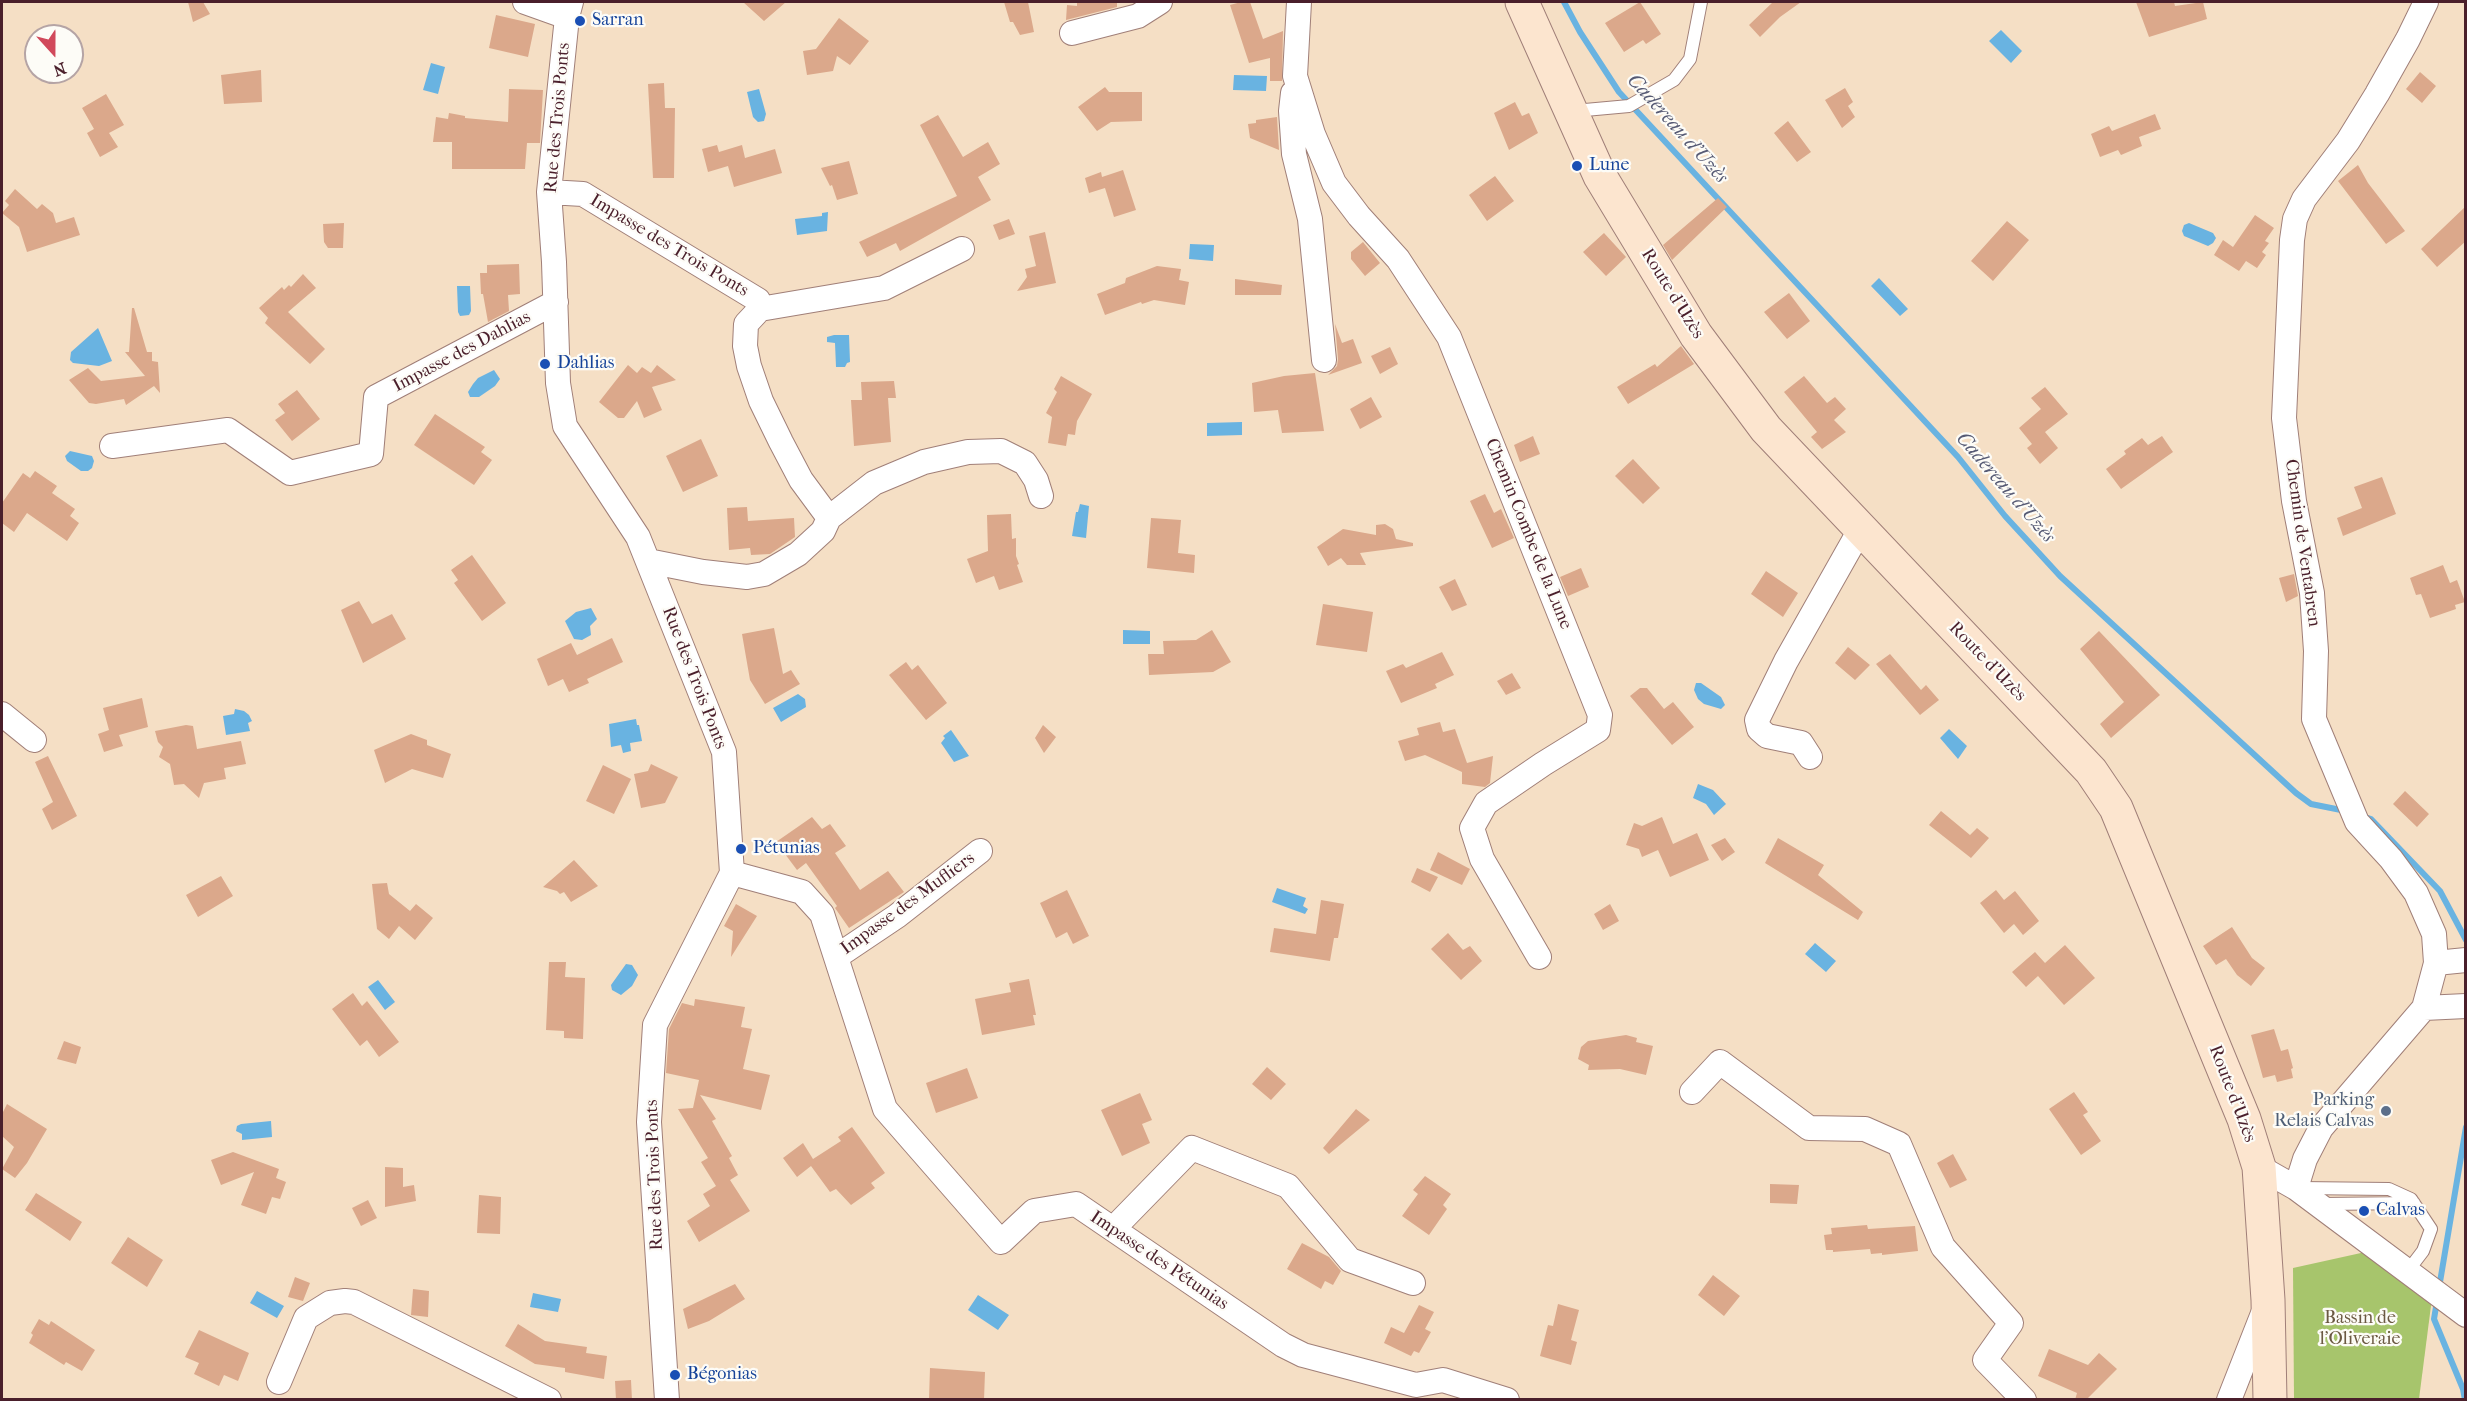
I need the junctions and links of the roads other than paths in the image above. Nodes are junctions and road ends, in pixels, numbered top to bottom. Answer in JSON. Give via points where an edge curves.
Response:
{"nodes":[{"id":1,"x":525,"y":2,"type":"edge"},
{"id":2,"x":1161,"y":2,"type":"edge"},
{"id":3,"x":1299,"y":2,"type":"edge"},
{"id":4,"x":1522,"y":2,"type":"edge"},
{"id":5,"x":1701,"y":2,"type":"edge"},
{"id":6,"x":2426,"y":2,"type":"edge"},
{"id":7,"x":569,"y":9,"type":"edge"},
{"id":8,"x":1072,"y":33,"type":"dead end"},
{"id":9,"x":1295,"y":76,"type":"junction"},
{"id":10,"x":1570,"y":111,"type":"junction"},
{"id":11,"x":549,"y":192,"type":"junction"},
{"id":12,"x":962,"y":249,"type":"dead end"},
{"id":13,"x":556,"y":302,"type":"junction"},
{"id":14,"x":760,"y":309,"type":"junction"},
{"id":15,"x":1324,"y":360,"type":"dead end"},
{"id":16,"x":112,"y":446,"type":"dead end"},
{"id":17,"x":1041,"y":496,"type":"dead end"},
{"id":18,"x":829,"y":518,"type":"junction"},
{"id":19,"x":1860,"y":530,"type":"junction"},
{"id":20,"x":648,"y":561,"type":"junction"},
{"id":21,"x":2,"y":714,"type":"edge"},
{"id":22,"x":34,"y":740,"type":"dead end"},
{"id":23,"x":1810,"y":757,"type":"dead end"},
{"id":24,"x":980,"y":851,"type":"dead end"},
{"id":25,"x":732,"y":873,"type":"junction"},
{"id":26,"x":836,"y":957,"type":"junction"},
{"id":27,"x":1539,"y":957,"type":"dead end"},
{"id":28,"x":2465,"y":960,"type":"edge"},
{"id":29,"x":2436,"y":963,"type":"junction"},
{"id":30,"x":2466,"y":1006,"type":"edge"},
{"id":31,"x":2424,"y":1008,"type":"junction"},
{"id":32,"x":1692,"y":1092,"type":"dead end"},
{"id":33,"x":2259,"y":1167,"type":"junction"},
{"id":34,"x":2296,"y":1188,"type":"junction"},
{"id":35,"x":2414,"y":1203,"type":"junction"},
{"id":36,"x":2317,"y":1204,"type":"junction"},
{"id":37,"x":1113,"y":1229,"type":"junction"},
{"id":38,"x":2407,"y":1272,"type":"junction"},
{"id":39,"x":1413,"y":1283,"type":"dead end"},
{"id":40,"x":2268,"y":1300,"type":"junction"},
{"id":41,"x":2449,"y":1302,"type":"edge"},
{"id":42,"x":279,"y":1382,"type":"dead end"},
{"id":43,"x":549,"y":1400,"type":"edge"},
{"id":44,"x":667,"y":1400,"type":"edge"},
{"id":45,"x":1507,"y":1400,"type":"edge"},
{"id":46,"x":2024,"y":1400,"type":"edge"},
{"id":47,"x":2229,"y":1400,"type":"edge"},
{"id":48,"x":2270,"y":1400,"type":"edge"}],
"edges":[{"from":1,"to":7,"type":"street"},
{"from":2,"to":8,"type":"street","via":[[1138,16]]},
{"from":3,"to":9,"type":"street","name":"Chemin Combe de la Lune"},
{"from":4,"to":10,"type":"main road","name":"Route d'Uzès"},
{"from":5,"to":10,"type":"lane","via":[[1690,59],[1674,80],[1629,106]]},
{"from":6,"to":29,"type":"street","name":"Chemin de Ventabren","via":[[2372,103],[2304,199],[2295,219],[2284,418],[2294,501],[2312,593],[2316,651],[2314,719],[2353,812],[2416,893],[2434,934]]},
{"from":7,"to":11,"type":"street","name":"Rue des Trois Ponts"},
{"from":9,"to":15,"type":"street","name":"Chemin Combe de la Lune","via":[[1291,111],[1294,154],[1310,219]]},
{"from":9,"to":27,"type":"street","name":"Chemin Combe de la Lune","via":[[1313,135],[1334,183],[1398,259],[1449,337],[1600,715],[1598,730],[1486,803],[1472,828],[1482,859]]},
{"from":10,"to":19,"type":"main road","name":"Route d'Uzès","via":[[1600,176],[1696,335],[1766,429]]},
{"from":11,"to":13,"type":"street","name":"Rue des Trois Ponts"},
{"from":11,"to":14,"type":"street","name":"Impasse des Trois Ponts","via":[[584,194],[758,300]]},
{"from":12,"to":14,"type":"street","via":[[884,288]]},
{"from":13,"to":16,"type":"street","name":"Impasse des Dahlias","via":[[376,397],[371,454],[290,473],[228,430]]},
{"from":13,"to":20,"type":"street","name":"Rue des Trois Ponts","via":[[558,383],[565,426],[638,537]]},
{"from":14,"to":18,"type":"street","name":"Impasse des Trois Ponts","via":[[746,324],[749,366],[761,401],[801,480]]},
{"from":17,"to":18,"type":"street","via":[[1025,463],[1001,451],[968,452],[924,462],[874,483]]},
{"from":18,"to":20,"type":"street","via":[[823,531],[798,554],[764,574],[747,577]]},
{"from":19,"to":23,"type":"street","via":[[1757,720],[1759,729],[1767,736],[1801,743]]},
{"from":19,"to":33,"type":"main road","name":"Route d'Uzès","via":[[2091,771],[2116,808],[2240,1108]]},
{"from":20,"to":25,"type":"street","name":"Rue des Trois Ponts","via":[[724,752]]},
{"from":21,"to":22,"type":"street"},
{"from":24,"to":26,"type":"street","name":"Impasse des Mufliers","via":[[897,916]]},
{"from":25,"to":26,"type":"street","name":"Impasse des Pétunias","via":[[802,892],[822,914]]},
{"from":25,"to":44,"type":"street","name":"Rue des Trois Ponts","via":[[655,1025],[650,1122]]},
{"from":26,"to":37,"type":"street","name":"Impasse des Pétunias","via":[[885,1109],[1001,1242],[1034,1211],[1076,1204]]},
{"from":28,"to":29,"type":"street"},
{"from":29,"to":31,"type":"street","name":"Chemin de Ventabren"},
{"from":30,"to":31,"type":"street"},
{"from":31,"to":34,"type":"street","name":"Chemin de Ventabren","via":[[2321,1128]]},
{"from":32,"to":46,"type":"street","via":[[1720,1062],[1809,1128],[1865,1129],[1899,1144],[1943,1247],[2011,1323],[1985,1360]]},
{"from":33,"to":34,"type":"street"},
{"from":33,"to":40,"type":"main road","name":"Route d'Uzès"},
{"from":34,"to":35,"type":"lane","via":[[2389,1189]]},
{"from":34,"to":36,"type":"street"},
{"from":35,"to":36,"type":"lane"},
{"from":35,"to":38,"type":"lane","via":[[2431,1229],[2423,1251]]},
{"from":36,"to":38,"type":"street"},
{"from":37,"to":39,"type":"street","via":[[1192,1148],[1288,1186],[1350,1260]]},
{"from":37,"to":45,"type":"street","name":"Impasse des Pétunias","via":[[1283,1346],[1303,1355],[1416,1385],[1443,1380]]},
{"from":38,"to":41,"type":"street"},
{"from":40,"to":47,"type":"street"},
{"from":40,"to":48,"type":"main road","name":"Route d'Uzès"},
{"from":42,"to":43,"type":"street","via":[[306,1318],[330,1303],[345,1300]]}]}
